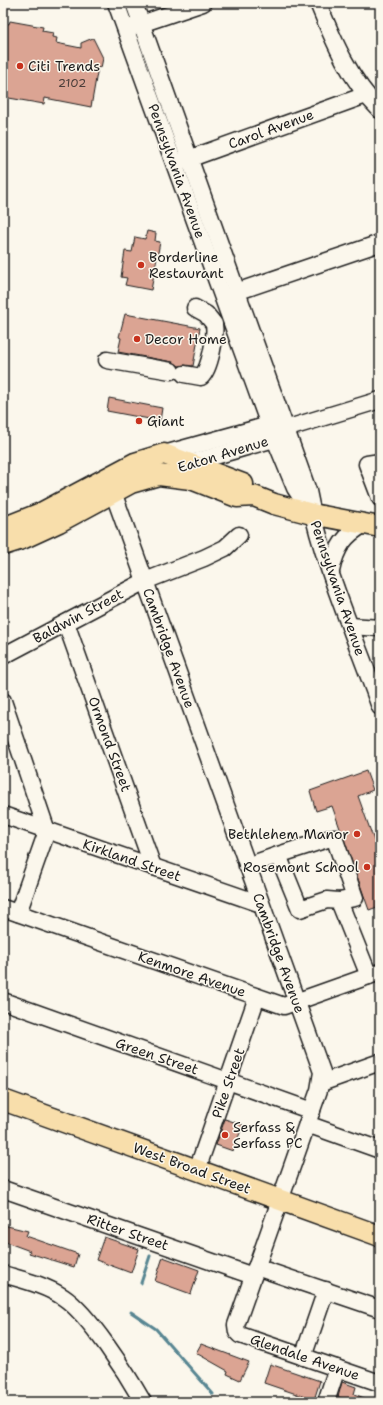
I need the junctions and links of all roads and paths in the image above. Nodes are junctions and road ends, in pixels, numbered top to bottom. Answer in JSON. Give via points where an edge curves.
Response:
{"nodes":[{"id":1,"x":116,"y":3,"type":"edge"},
{"id":2,"x":134,"y":3,"type":"edge"},
{"id":3,"x":203,"y":3,"type":"edge"},
{"id":4,"x":318,"y":3,"type":"edge"},
{"id":5,"x":142,"y":24,"type":"junction"},
{"id":6,"x":125,"y":30,"type":"junction"},
{"id":7,"x":366,"y":95,"type":"junction"},
{"id":8,"x":380,"y":110,"type":"edge"},
{"id":9,"x":182,"y":161,"type":"junction"},
{"id":10,"x":380,"y":243,"type":"edge"},
{"id":11,"x":236,"y":292,"type":"junction"},
{"id":12,"x":195,"y":308,"type":"dead end"},
{"id":13,"x":107,"y":360,"type":"dead end"},
{"id":14,"x":380,"y":400,"type":"edge"},
{"id":15,"x":276,"y":431,"type":"junction"},
{"id":16,"x":164,"y":454,"type":"junction"},
{"id":17,"x":190,"y":463,"type":"junction"},
{"id":18,"x":373,"y":463,"type":"edge"},
{"id":19,"x":159,"y":475,"type":"junction"},
{"id":20,"x":113,"y":492,"type":"junction"},
{"id":21,"x":254,"y":496,"type":"junction"},
{"id":22,"x":380,"y":498,"type":"edge"},
{"id":23,"x":312,"y":514,"type":"junction"},
{"id":24,"x":372,"y":525,"type":"edge"},
{"id":25,"x":3,"y":528,"type":"edge"},
{"id":26,"x":239,"y":535,"type":"dead end"},
{"id":27,"x":22,"y":539,"type":"junction"},
{"id":28,"x":3,"y":545,"type":"edge"},
{"id":29,"x":3,"y":554,"type":"edge"},
{"id":30,"x":331,"y":571,"type":"junction"},
{"id":31,"x":145,"y":581,"type":"junction"},
{"id":32,"x":66,"y":623,"type":"junction"},
{"id":33,"x":350,"y":626,"type":"junction"},
{"id":34,"x":380,"y":628,"type":"edge"},
{"id":35,"x":3,"y":656,"type":"edge"},
{"id":36,"x":3,"y":701,"type":"edge"},
{"id":37,"x":379,"y":703,"type":"edge"},
{"id":38,"x":3,"y":815,"type":"edge"},
{"id":39,"x":47,"y":831,"type":"junction"},
{"id":40,"x":278,"y":855,"type":"junction"},
{"id":41,"x":247,"y":866,"type":"junction"},
{"id":42,"x":153,"y":867,"type":"junction"},
{"id":43,"x":339,"y":901,"type":"junction"},
{"id":44,"x":261,"y":904,"type":"junction"},
{"id":45,"x":10,"y":911,"type":"edge"},
{"id":46,"x":375,"y":974,"type":"edge"},
{"id":47,"x":257,"y":997,"type":"junction"},
{"id":48,"x":3,"y":1001,"type":"edge"},
{"id":49,"x":296,"y":1002,"type":"junction"},
{"id":50,"x":380,"y":1062,"type":"edge"},
{"id":51,"x":229,"y":1083,"type":"junction"},
{"id":52,"x":321,"y":1083,"type":"junction"},
{"id":53,"x":3,"y":1100,"type":"edge"},
{"id":54,"x":309,"y":1118,"type":"junction"},
{"id":55,"x":380,"y":1150,"type":"edge"},
{"id":56,"x":197,"y":1170,"type":"junction"},
{"id":57,"x":3,"y":1189,"type":"edge"},
{"id":58,"x":280,"y":1200,"type":"junction"},
{"id":59,"x":380,"y":1236,"type":"edge"},
{"id":60,"x":255,"y":1271,"type":"junction"},
{"id":61,"x":3,"y":1274,"type":"edge"},
{"id":62,"x":326,"y":1290,"type":"junction"},
{"id":63,"x":380,"y":1309,"type":"edge"},
{"id":64,"x":236,"y":1325,"type":"joint"},
{"id":65,"x":303,"y":1357,"type":"junction"},
{"id":66,"x":337,"y":1368,"type":"junction"},
{"id":67,"x":380,"y":1383,"type":"edge"},
{"id":68,"x":143,"y":1402,"type":"edge"},
{"id":69,"x":326,"y":1402,"type":"edge"}],
"edges":[{"from":1,"to":6,"type":"street","name":"Pennsylvania Avenue"},
{"from":2,"to":5,"type":"street","name":"Pennsylvania Avenue"},
{"from":3,"to":5,"type":"street"},
{"from":4,"to":7,"type":"street","via":[[341,56]]},
{"from":5,"to":6,"type":"street"},
{"from":5,"to":9,"type":"street","name":"Pennsylvania Avenue"},
{"from":6,"to":9,"type":"street","name":"Pennsylvania Avenue"},
{"from":7,"to":8,"type":"street"},
{"from":7,"to":9,"type":"street","name":"Carol Avenue"},
{"from":9,"to":11,"type":"street","name":"Pennsylvania Avenue"},
{"from":9,"to":15,"type":"street","name":"Pennsylvania Avenue"},
{"from":10,"to":11,"type":"street"},
{"from":11,"to":15,"type":"street","name":"Pennsylvania Avenue"},
{"from":12,"to":13,"type":"street","via":[[206,314],[214,324],[209,361],[201,376]]},
{"from":14,"to":15,"type":"street","name":"Eaton Avenue"},
{"from":15,"to":16,"type":"street","name":"Eaton Avenue"},
{"from":15,"to":17,"type":"street","name":"Eaton Avenue"},
{"from":15,"to":23,"type":"street","name":"Pennsylvania Avenue","via":[[308,491]]},
{"from":16,"to":17,"type":"main road"},
{"from":16,"to":25,"type":"main road","via":[[135,463],[41,513]]},
{"from":17,"to":19,"type":"street","name":"Eaton Avenue"},
{"from":17,"to":21,"type":"main road","via":[[246,485]]},
{"from":18,"to":22,"type":"street"},
{"from":19,"to":20,"type":"main road","via":[[131,483]]},
{"from":19,"to":21,"type":"main road","via":[[191,479],[238,497]]},
{"from":20,"to":27,"type":"main road"},
{"from":20,"to":31,"type":"street","name":"Cambridge Avenue"},
{"from":21,"to":23,"type":"main road"},
{"from":23,"to":24,"type":"main road"},
{"from":23,"to":30,"type":"street","name":"Pennsylvania Avenue"},
{"from":24,"to":30,"type":"street","via":[[350,533],[339,545]]},
{"from":26,"to":31,"type":"street","name":"Baldwin Street","via":[[225,548],[211,555]]},
{"from":27,"to":28,"type":"main road"},
{"from":27,"to":29,"type":"street"},
{"from":30,"to":33,"type":"street","name":"Pennsylvania Avenue"},
{"from":31,"to":32,"type":"street","name":"Baldwin Street"},
{"from":31,"to":41,"type":"street","name":"Cambridge Avenue"},
{"from":32,"to":35,"type":"street","name":"Baldwin Street"},
{"from":32,"to":42,"type":"street","name":"Ormond Street"},
{"from":33,"to":34,"type":"street"},
{"from":33,"to":37,"type":"street","name":"Pennsylvania Avenue"},
{"from":36,"to":39,"type":"street"},
{"from":38,"to":39,"type":"street","name":"Kirkland Street"},
{"from":39,"to":42,"type":"street","name":"Kirkland Street"},
{"from":39,"to":45,"type":"street"},
{"from":40,"to":41,"type":"street"},
{"from":40,"to":43,"type":"street","via":[[300,909],[328,900]]},
{"from":40,"to":43,"type":"street","via":[[334,837],[355,898]]},
{"from":41,"to":44,"type":"street","name":"Cambridge Avenue"},
{"from":42,"to":44,"type":"street","name":"Kirkland Street"},
{"from":43,"to":46,"type":"street"},
{"from":44,"to":49,"type":"street","name":"Cambridge Avenue"},
{"from":45,"to":47,"type":"street","name":"Kenmore Avenue"},
{"from":46,"to":49,"type":"street","name":"Kenmore Avenue"},
{"from":47,"to":49,"type":"street","name":"Kenmore Avenue","via":[[284,1006]]},
{"from":47,"to":51,"type":"street","name":"Pike Street"},
{"from":48,"to":51,"type":"street","name":"Green Street"},
{"from":49,"to":52,"type":"street","name":"Cambridge Avenue","via":[[320,1064]]},
{"from":50,"to":52,"type":"street"},
{"from":51,"to":54,"type":"street","name":"Green Street"},
{"from":51,"to":56,"type":"street","name":"Pike Street"},
{"from":52,"to":54,"type":"street","name":"Cambridge Avenue"},
{"from":53,"to":56,"type":"main road","name":"West Broad Street"},
{"from":54,"to":55,"type":"street","name":"Green Street"},
{"from":54,"to":58,"type":"street","name":"Cambridge Avenue"},
{"from":56,"to":58,"type":"main road","name":"West Broad Street"},
{"from":57,"to":60,"type":"street","name":"Ritter Street"},
{"from":58,"to":59,"type":"main road","name":"West Broad Street"},
{"from":58,"to":60,"type":"street","name":"Cambridge Avenue"},
{"from":60,"to":62,"type":"street","name":"Ritter Street"},
{"from":60,"to":64,"type":"street","name":"Cambridge Avenue"},
{"from":61,"to":68,"type":"street","via":[[64,1297],[82,1313]]},
{"from":62,"to":63,"type":"street","name":"Ritter Street"},
{"from":62,"to":65,"type":"street"},
{"from":64,"to":65,"type":"street","name":"Glendale Avenue","via":[[240,1335]]},
{"from":65,"to":66,"type":"street","name":"Glendale Avenue"},
{"from":66,"to":67,"type":"street","name":"Glendale Avenue"},
{"from":66,"to":69,"type":"street"}]}
